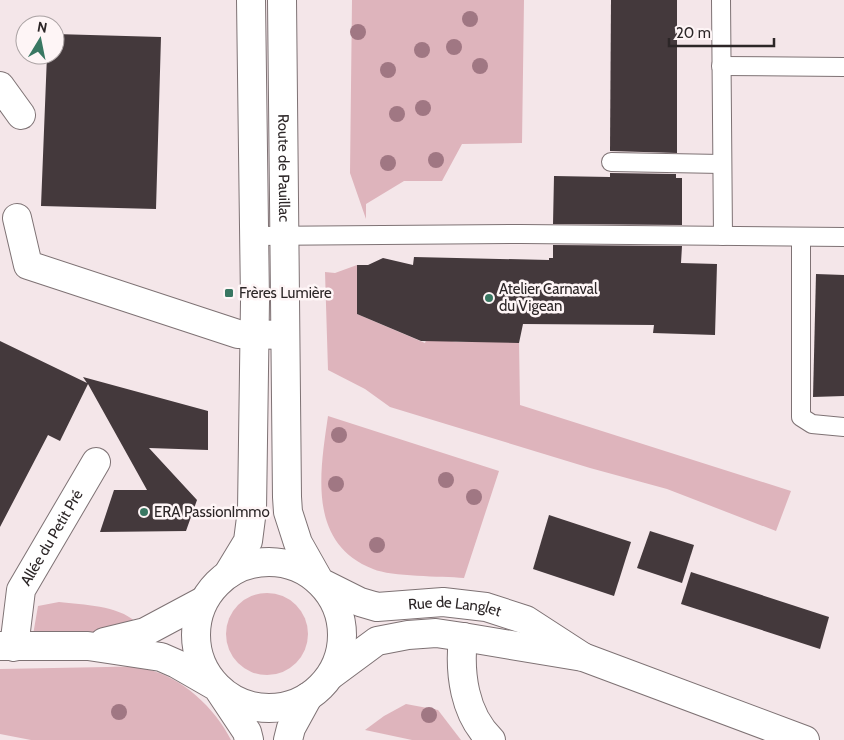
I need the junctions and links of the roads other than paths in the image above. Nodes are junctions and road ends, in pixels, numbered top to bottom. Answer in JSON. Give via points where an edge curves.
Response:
{"nodes":[{"id":1,"x":251,"y":0,"type":"edge"},
{"id":2,"x":282,"y":0,"type":"edge"},
{"id":3,"x":721,"y":0,"type":"edge"},
{"id":4,"x":721,"y":66,"type":"junction"},
{"id":5,"x":844,"y":67,"type":"edge"},
{"id":6,"x":0,"y":86,"type":"edge"},
{"id":7,"x":22,"y":115,"type":"dead end"},
{"id":8,"x":611,"y":162,"type":"dead end"},
{"id":9,"x":722,"y":164,"type":"junction"},
{"id":10,"x":17,"y":218,"type":"dead end"},
{"id":11,"x":254,"y":236,"type":"junction"},
{"id":12,"x":284,"y":236,"type":"junction"},
{"id":13,"x":723,"y":236,"type":"junction"},
{"id":14,"x":801,"y":237,"type":"junction"},
{"id":15,"x":844,"y":237,"type":"edge"},
{"id":16,"x":254,"y":335,"type":"junction"},
{"id":17,"x":284,"y":335,"type":"junction"},
{"id":18,"x":844,"y":427,"type":"edge"},
{"id":19,"x":96,"y":462,"type":"dead end"},
{"id":20,"x":228,"y":574,"type":"junction"},
{"id":21,"x":320,"y":582,"type":"junction"},
{"id":22,"x":204,"y":601,"type":"junction"},
{"id":23,"x":463,"y":637,"type":"junction"},
{"id":24,"x":7,"y":646,"type":"edge"},
{"id":25,"x":88,"y":646,"type":"junction"},
{"id":26,"x":583,"y":657,"type":"junction"},
{"id":27,"x":331,"y":675,"type":"junction"},
{"id":28,"x":217,"y":687,"type":"junction"},
{"id":29,"x":308,"y":697,"type":"junction"},
{"id":30,"x":249,"y":740,"type":"edge"},
{"id":31,"x":288,"y":740,"type":"edge"},
{"id":32,"x":491,"y":740,"type":"edge"},
{"id":33,"x":805,"y":740,"type":"edge"}],
"edges":[{"from":1,"to":11,"type":"street","name":"Route de Pauillac"},
{"from":2,"to":12,"type":"street","name":"Route de Pauillac"},
{"from":3,"to":4,"type":"lane"},
{"from":4,"to":5,"type":"lane"},
{"from":4,"to":9,"type":"lane"},
{"from":6,"to":7,"type":"street"},
{"from":8,"to":9,"type":"lane"},
{"from":9,"to":13,"type":"lane"},
{"from":10,"to":16,"type":"street","via":[[28,265],[238,334]]},
{"from":11,"to":12,"type":"lane"},
{"from":11,"to":16,"type":"street","name":"Route de Pauillac"},
{"from":12,"to":13,"type":"lane"},
{"from":12,"to":17,"type":"street","name":"Route de Pauillac"},
{"from":13,"to":14,"type":"lane"},
{"from":14,"to":15,"type":"lane"},
{"from":14,"to":18,"type":"lane","via":[[800,417],[812,424]]},
{"from":16,"to":17,"type":"street"},
{"from":16,"to":20,"type":"street","name":"Route de Pauillac","via":[[252,510],[248,541]]},
{"from":17,"to":21,"type":"street","name":"Route de Pauillac","via":[[288,512],[298,543]]},
{"from":19,"to":24,"type":"street","name":"Allée du Petit Pré","via":[[21,590]]},
{"from":20,"to":21,"type":"street","via":[[251,563],[276,561],[300,568]]},
{"from":20,"to":22,"type":"street"},
{"from":21,"to":26,"type":"street","name":"Rue de Langlet","via":[[377,607],[443,602],[486,607],[526,620]]},
{"from":21,"to":27,"type":"street","via":[[335,602],[343,626],[341,651]]},
{"from":22,"to":25,"type":"street","via":[[146,632]]},
{"from":22,"to":28,"type":"street","via":[[196,623],[196,646],[204,668]]},
{"from":23,"to":26,"type":"street","name":"Rue de Langlet"},
{"from":23,"to":27,"type":"street","name":"Rue de Langlet","via":[[436,633],[377,641]]},
{"from":23,"to":32,"type":"street","via":[[463,679],[471,714]]},
{"from":24,"to":25,"type":"street"},
{"from":25,"to":28,"type":"street","via":[[161,657]]},
{"from":26,"to":33,"type":"street","name":"Rue de Langlet"},
{"from":27,"to":29,"type":"street"},
{"from":28,"to":29,"type":"street","via":[[237,701],[260,708],[285,706]]},
{"from":28,"to":30,"type":"street"},
{"from":29,"to":31,"type":"street"}]}
